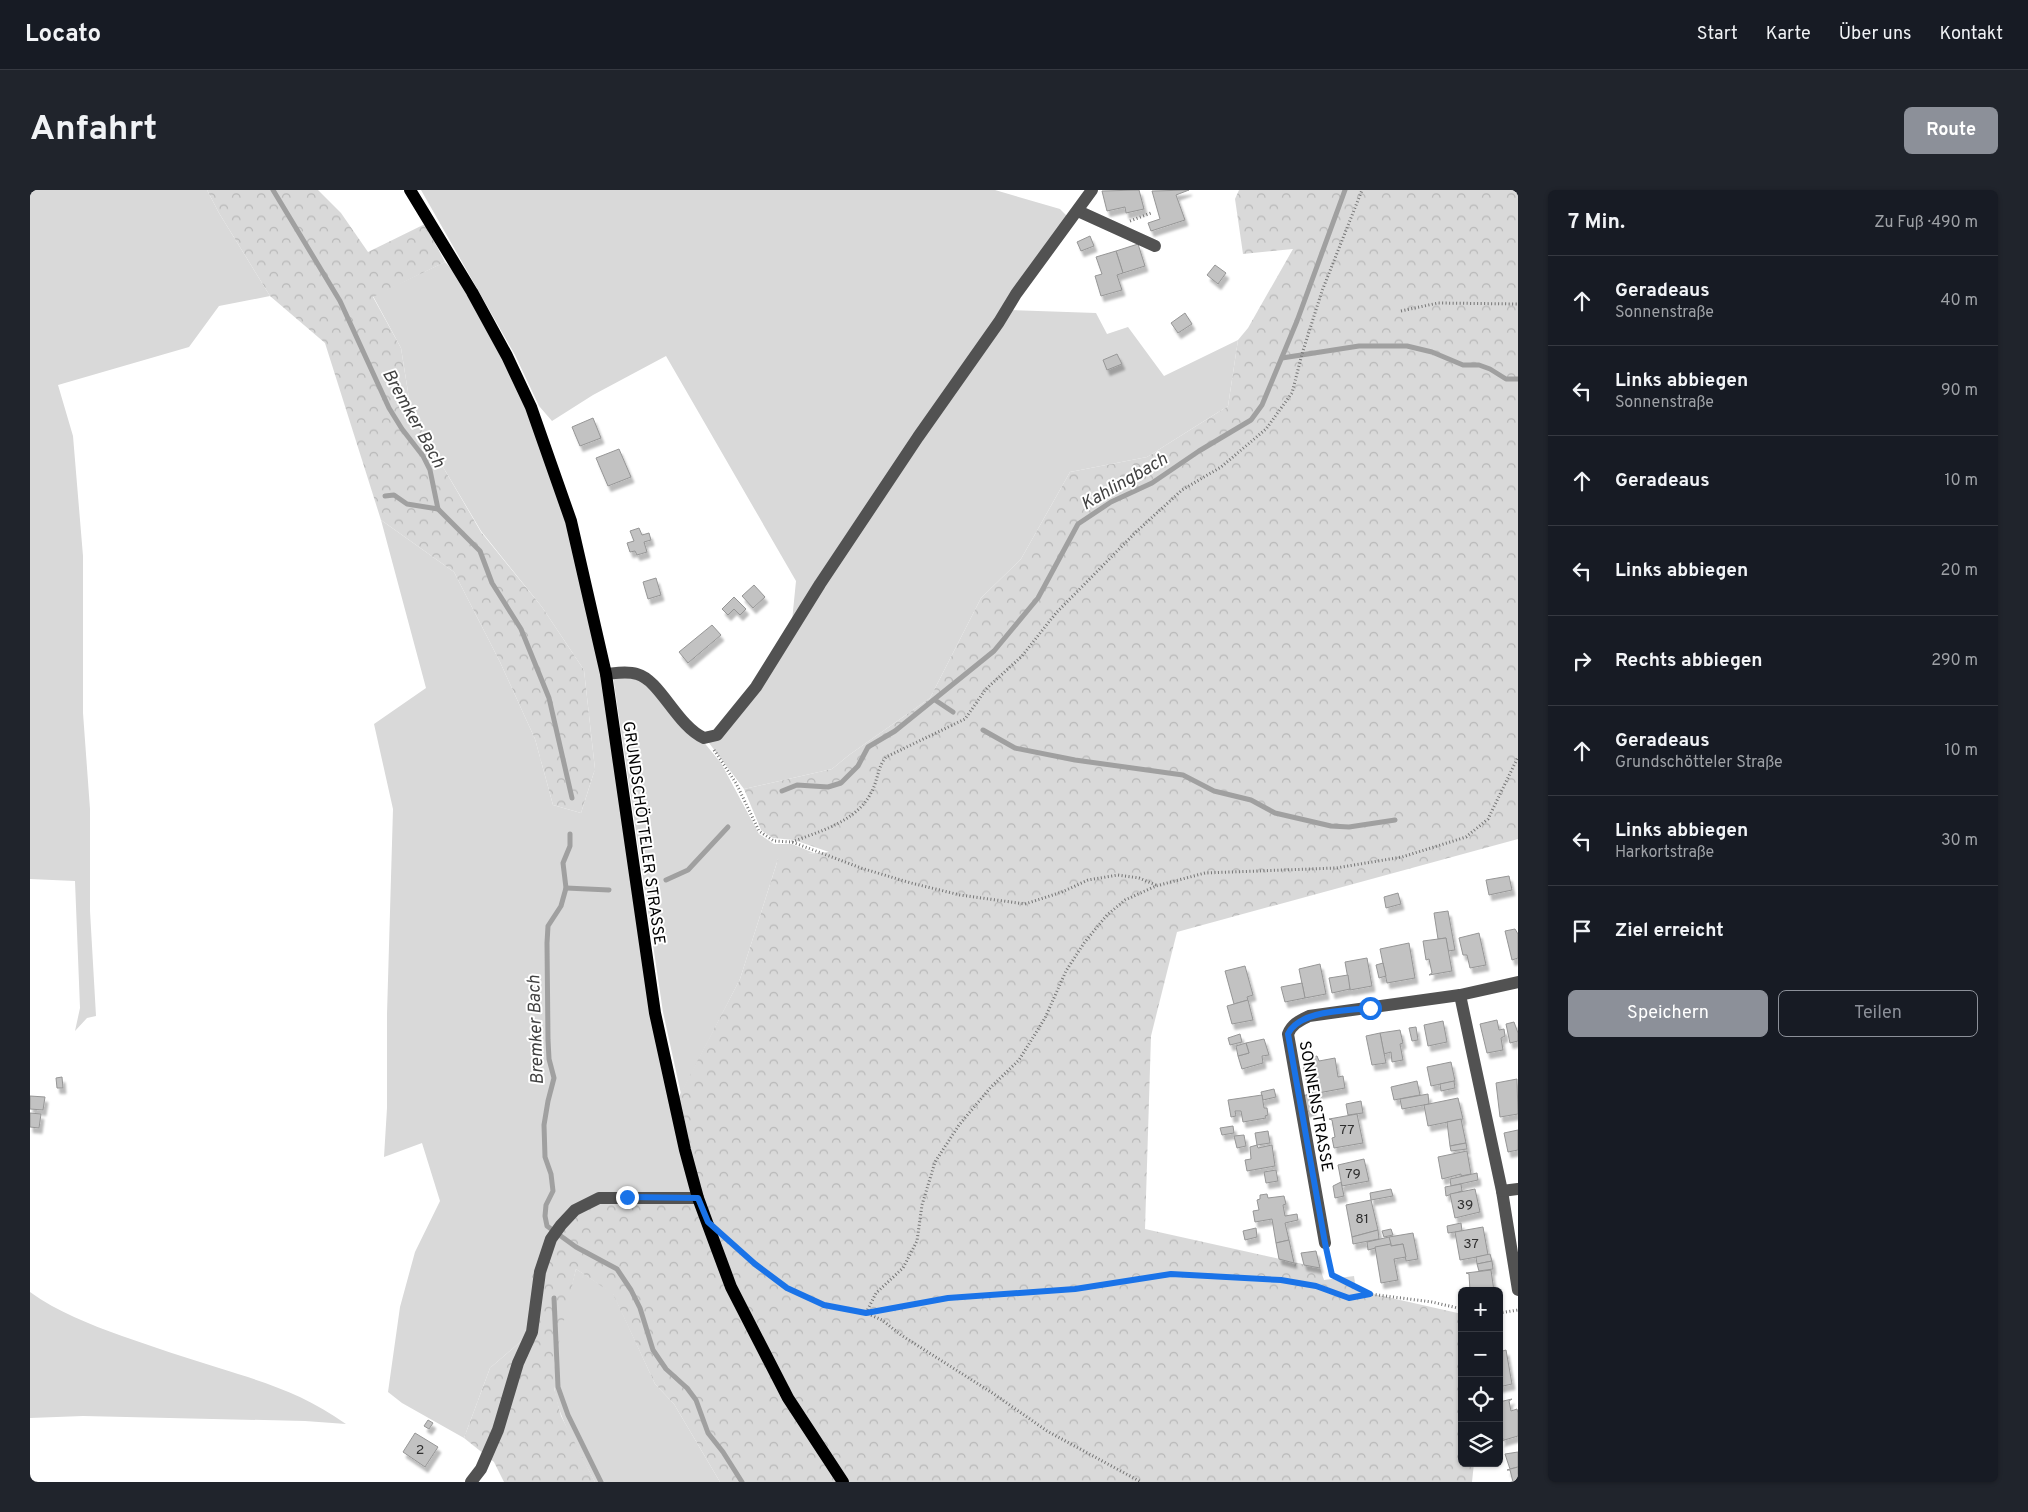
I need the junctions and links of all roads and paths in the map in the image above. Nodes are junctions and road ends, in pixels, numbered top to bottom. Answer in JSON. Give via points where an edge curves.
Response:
{"nodes":[{"id":1,"x":410,"y":190,"type":"edge"},
{"id":2,"x":1092,"y":190,"type":"edge"},
{"id":3,"x":1362,"y":190,"type":"edge"},
{"id":4,"x":1078,"y":211,"type":"junction"},
{"id":5,"x":1155,"y":246,"type":"dead end"},
{"id":6,"x":1518,"y":304,"type":"edge"},
{"id":7,"x":1401,"y":311,"type":"dead end"},
{"id":8,"x":606,"y":674,"type":"junction"},
{"id":9,"x":704,"y":738,"type":"junction"},
{"id":10,"x":1518,"y":757,"type":"edge"},
{"id":11,"x":792,"y":842,"type":"junction"},
{"id":12,"x":1156,"y":886,"type":"junction"},
{"id":13,"x":1518,"y":982,"type":"edge"},
{"id":14,"x":1460,"y":995,"type":"junction"},
{"id":15,"x":1518,"y":1189,"type":"edge"},
{"id":16,"x":1502,"y":1191,"type":"junction"},
{"id":17,"x":698,"y":1198,"type":"junction"},
{"id":18,"x":728,"y":1240,"type":"dead end"},
{"id":19,"x":1325,"y":1243,"type":"joint"},
{"id":20,"x":1518,"y":1290,"type":"edge"},
{"id":21,"x":1370,"y":1294,"type":"junction"},
{"id":22,"x":1458,"y":1308,"type":"edge"},
{"id":23,"x":1518,"y":1310,"type":"edge"},
{"id":24,"x":1503,"y":1312,"type":"edge"},
{"id":25,"x":866,"y":1313,"type":"junction"},
{"id":26,"x":471,"y":1482,"type":"edge"},
{"id":27,"x":843,"y":1482,"type":"edge"},
{"id":28,"x":1141,"y":1482,"type":"edge"}],
"edges":[{"from":1,"to":8,"type":"main road","name":"GRUNDSCHÖTTELER STRASSE","via":[[472,292],[531,407],[571,521]]},
{"from":2,"to":4,"type":"street"},
{"from":3,"to":11,"type":"path","via":[[1322,291],[1292,393],[1266,429],[1221,467],[1182,490],[1136,532],[1056,613],[1022,656],[986,689],[965,719],[886,757],[880,765],[871,794],[846,820]]},
{"from":4,"to":5,"type":"street"},
{"from":4,"to":9,"type":"street","via":[[918,436],[756,687],[717,734]]},
{"from":6,"to":7,"type":"path","via":[[1438,304]]},
{"from":8,"to":9,"type":"street","via":[[626,672],[645,677],[690,730]]},
{"from":8,"to":17,"type":"main road","name":"GRUNDSCHÖTTELER STRASSE","via":[[655,1013]]},
{"from":9,"to":11,"type":"path","via":[[736,783],[759,831],[774,841]]},
{"from":10,"to":12,"type":"path","via":[[1488,819],[1466,837],[1402,857],[1336,868],[1205,874]]},
{"from":11,"to":12,"type":"path","via":[[911,883],[995,901],[1025,904],[1088,880],[1118,875],[1139,878]]},
{"from":12,"to":25,"type":"path","via":[[1125,900],[1107,915],[1066,971],[1045,1018],[1019,1060],[959,1125],[935,1162],[922,1205],[917,1241],[903,1268],[876,1293]]},
{"from":13,"to":14,"type":"street","name":"SONNENSTRASSE"},
{"from":14,"to":16,"type":"street"},
{"from":14,"to":19,"type":"street","name":"SONNENSTRASSE","via":[[1309,1016],[1291,1028],[1288,1034]]},
{"from":15,"to":16,"type":"street"},
{"from":16,"to":20,"type":"street"},
{"from":17,"to":26,"type":"street","via":[[599,1198],[575,1210],[561,1225],[551,1239],[540,1272],[532,1332],[518,1363],[498,1430],[481,1469]]},
{"from":17,"to":27,"type":"main road","name":"GRUNDSCHÖTTELER STRASSE","via":[[731,1287],[788,1398]]},
{"from":18,"to":25,"type":"path","via":[[787,1288],[824,1305]]},
{"from":19,"to":21,"type":"path","via":[[1332,1275]]},
{"from":21,"to":22,"type":"path"},
{"from":21,"to":25,"type":"path","via":[[1349,1298],[1316,1286],[1281,1280],[1171,1274],[1075,1289],[948,1298]]},
{"from":23,"to":24,"type":"path"},
{"from":25,"to":28,"type":"path","via":[[882,1320],[1047,1430]]}]}
